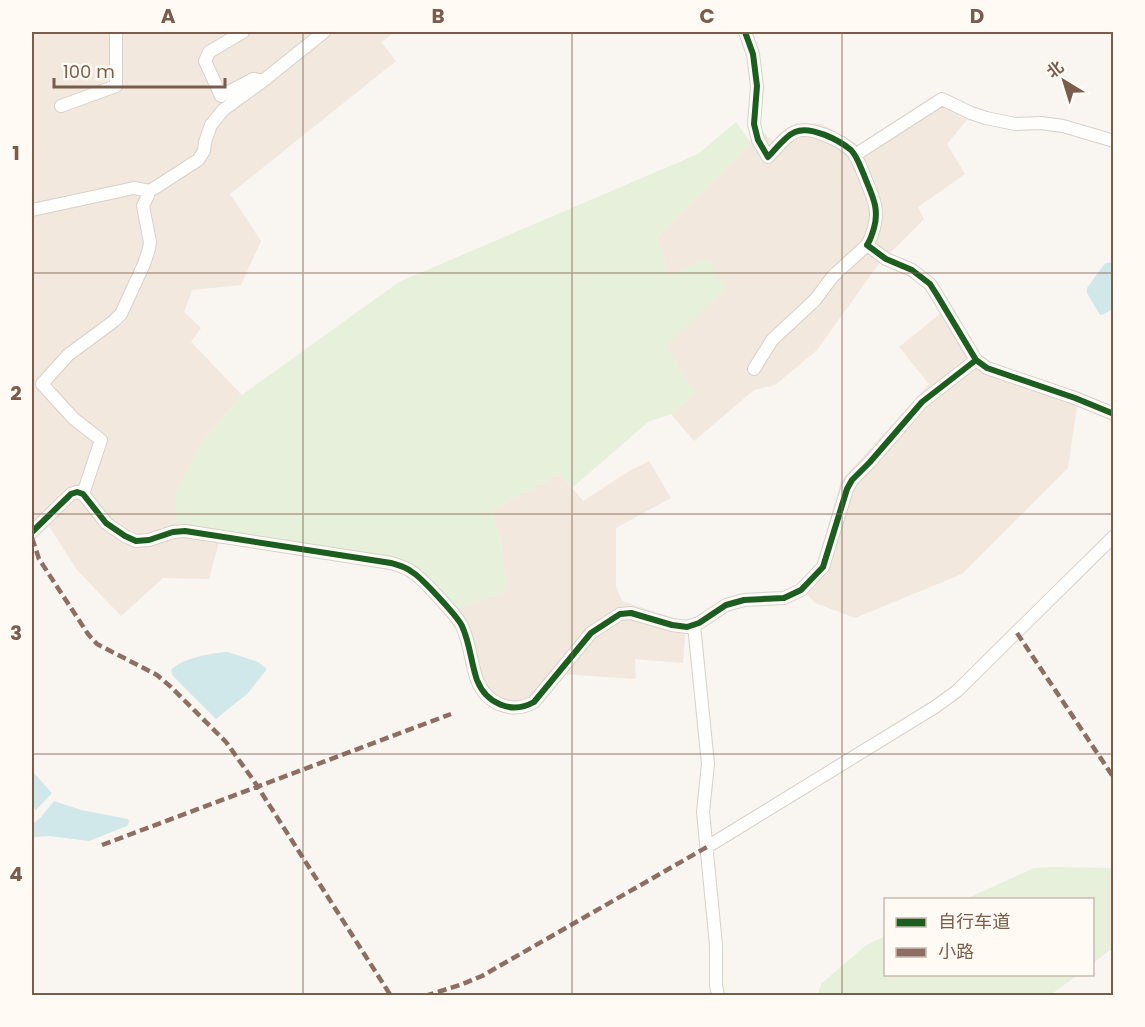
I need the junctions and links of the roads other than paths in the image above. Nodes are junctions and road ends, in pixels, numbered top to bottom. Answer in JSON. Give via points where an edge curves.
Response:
{"nodes":[{"id":1,"x":116,"y":32,"type":"edge"},
{"id":2,"x":243,"y":32,"type":"edge"},
{"id":3,"x":324,"y":32,"type":"edge"},
{"id":4,"x":745,"y":32,"type":"edge"},
{"id":5,"x":263,"y":80,"type":"junction"},
{"id":6,"x":60,"y":106,"type":"dead end"},
{"id":7,"x":1113,"y":141,"type":"edge"},
{"id":8,"x":855,"y":155,"type":"junction"},
{"id":9,"x":150,"y":191,"type":"junction"},
{"id":10,"x":32,"y":210,"type":"edge"},
{"id":11,"x":867,"y":245,"type":"junction"},
{"id":12,"x":976,"y":360,"type":"junction"},
{"id":13,"x":754,"y":369,"type":"dead end"},
{"id":14,"x":1113,"y":414,"type":"edge"},
{"id":15,"x":83,"y":494,"type":"junction"},
{"id":16,"x":32,"y":531,"type":"edge"},
{"id":17,"x":1113,"y":536,"type":"edge"},
{"id":18,"x":694,"y":625,"type":"junction"},
{"id":19,"x":707,"y":847,"type":"junction"},
{"id":20,"x":718,"y":996,"type":"edge"}],
"edges":[{"from":1,"to":6,"type":"street","via":[[116,86]]},
{"from":2,"to":5,"type":"street","via":[[209,52],[205,61],[221,96],[253,79]]},
{"from":3,"to":5,"type":"street"},
{"from":4,"to":8,"type":"street","via":[[753,54],[757,86],[754,124],[768,157],[794,132],[810,130]]},
{"from":5,"to":9,"type":"street","via":[[214,120],[198,160]]},
{"from":7,"to":8,"type":"street","via":[[1063,126],[986,118],[942,99]]},
{"from":8,"to":11,"type":"street","via":[[876,205],[876,221]]},
{"from":9,"to":10,"type":"street","via":[[135,188]]},
{"from":9,"to":15,"type":"street","via":[[143,206],[149,249],[121,314],[68,355],[42,384],[74,419],[102,440]]},
{"from":11,"to":12,"type":"street","via":[[930,284]]},
{"from":11,"to":13,"type":"street","via":[[772,340]]},
{"from":12,"to":14,"type":"street","via":[[987,368]]},
{"from":12,"to":18,"type":"street","via":[[922,402],[852,480],[824,567],[806,586],[784,598],[726,605]]},
{"from":15,"to":16,"type":"street","via":[[71,494]]},
{"from":15,"to":18,"type":"street","via":[[106,523],[136,541],[185,531],[406,568],[419,577],[460,624],[480,685],[503,706],[519,707],[534,702],[591,633],[620,614],[631,613],[684,627]]},
{"from":17,"to":19,"type":"street","via":[[957,691]]},
{"from":18,"to":19,"type":"street","via":[[708,764],[704,812]]},
{"from":19,"to":20,"type":"street"}]}
